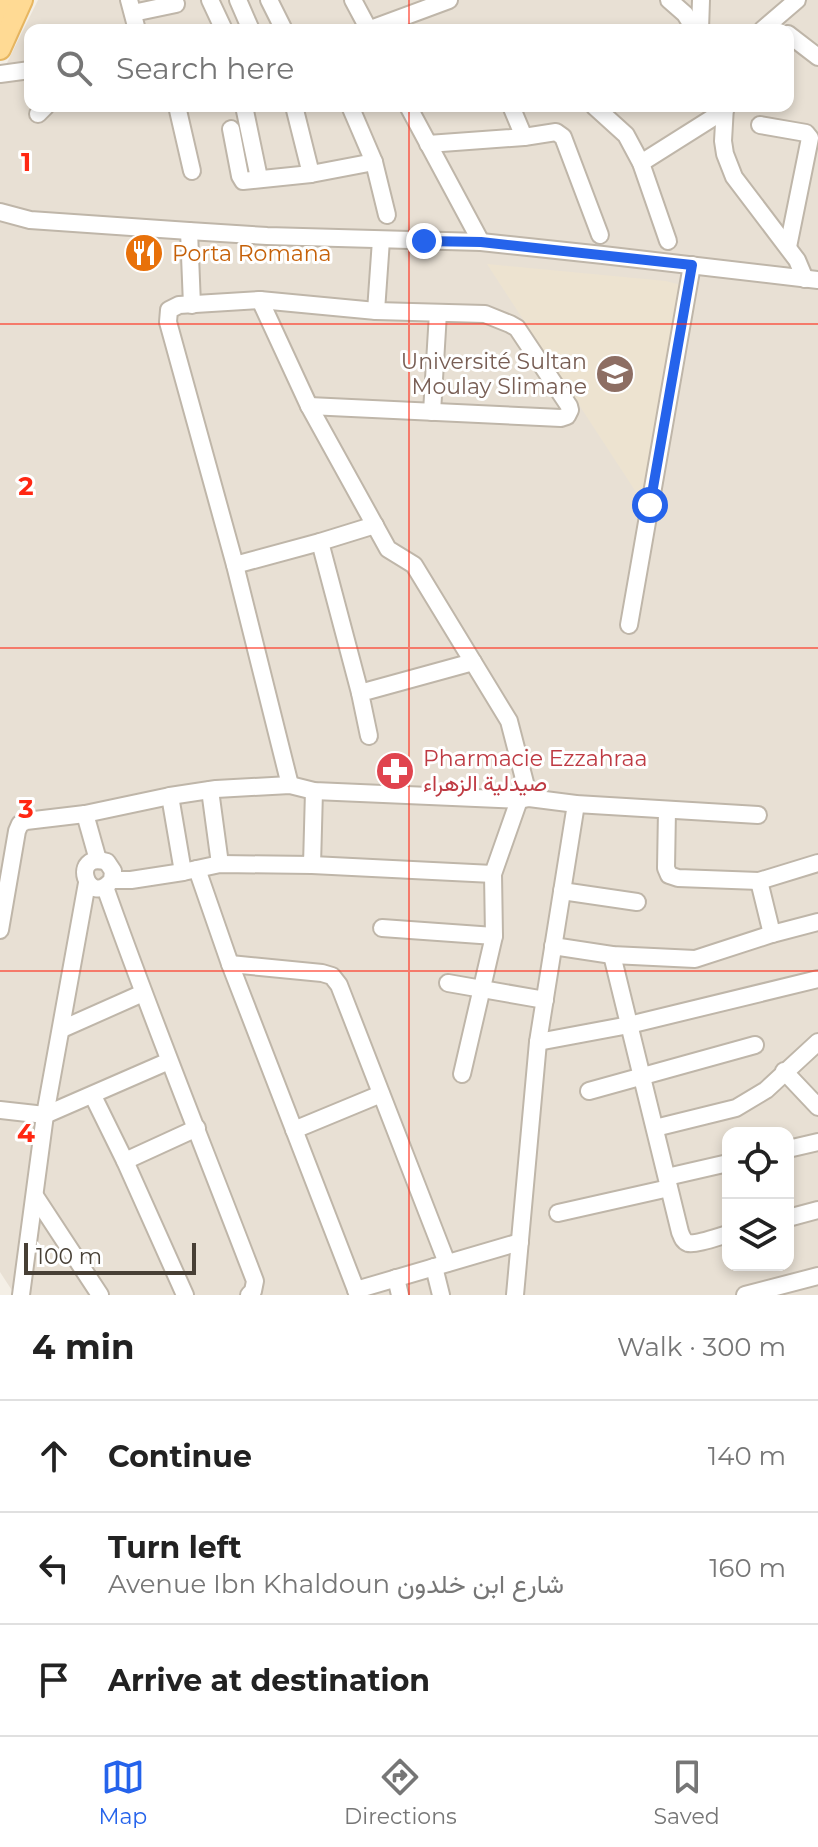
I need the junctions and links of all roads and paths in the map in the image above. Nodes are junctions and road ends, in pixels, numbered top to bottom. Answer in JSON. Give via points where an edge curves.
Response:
{"nodes":[{"id":1,"x":7,"y":0,"type":"edge"},
{"id":2,"x":22,"y":0,"type":"edge"},
{"id":3,"x":210,"y":0,"type":"edge"},
{"id":4,"x":238,"y":0,"type":"edge"},
{"id":5,"x":269,"y":0,"type":"edge"},
{"id":6,"x":353,"y":0,"type":"edge"},
{"id":7,"x":449,"y":0,"type":"edge"},
{"id":8,"x":669,"y":0,"type":"edge"},
{"id":9,"x":701,"y":0,"type":"edge"},
{"id":10,"x":797,"y":0,"type":"edge"},
{"id":11,"x":176,"y":4,"type":"dead end"},
{"id":12,"x":131,"y":6,"type":"edge"},
{"id":13,"x":0,"y":15,"type":"edge"},
{"id":14,"x":221,"y":24,"type":"edge"},
{"id":15,"x":248,"y":24,"type":"edge"},
{"id":16,"x":281,"y":24,"type":"edge"},
{"id":17,"x":365,"y":24,"type":"edge"},
{"id":18,"x":384,"y":24,"type":"edge"},
{"id":19,"x":693,"y":24,"type":"edge"},
{"id":20,"x":699,"y":24,"type":"edge"},
{"id":21,"x":775,"y":24,"type":"edge"},
{"id":22,"x":794,"y":39,"type":"edge"},
{"id":23,"x":0,"y":49,"type":"edge"},
{"id":24,"x":818,"y":57,"type":"edge"},
{"id":25,"x":24,"y":71,"type":"edge"},
{"id":26,"x":0,"y":74,"type":"edge"},
{"id":27,"x":178,"y":112,"type":"edge"},
{"id":28,"x":245,"y":112,"type":"edge"},
{"id":29,"x":296,"y":112,"type":"edge"},
{"id":30,"x":353,"y":112,"type":"edge"},
{"id":31,"x":415,"y":112,"type":"edge"},
{"id":32,"x":514,"y":112,"type":"edge"},
{"id":33,"x":601,"y":112,"type":"edge"},
{"id":34,"x":719,"y":112,"type":"edge"},
{"id":35,"x":725,"y":112,"type":"edge"},
{"id":36,"x":760,"y":125,"type":"dead end"},
{"id":37,"x":231,"y":129,"type":"dead end"},
{"id":38,"x":524,"y":137,"type":"junction"},
{"id":39,"x":428,"y":144,"type":"junction"},
{"id":40,"x":374,"y":162,"type":"junction"},
{"id":41,"x":641,"y":163,"type":"junction"},
{"id":42,"x":192,"y":171,"type":"dead end"},
{"id":43,"x":311,"y":174,"type":"junction"},
{"id":44,"x":259,"y":178,"type":"junction"},
{"id":45,"x":0,"y":212,"type":"edge"},
{"id":46,"x":387,"y":215,"type":"dead end"},
{"id":47,"x":30,"y":220,"type":"junction"},
{"id":48,"x":0,"y":227,"type":"edge"},
{"id":49,"x":189,"y":231,"type":"junction"},
{"id":50,"x":600,"y":235,"type":"dead end"},
{"id":51,"x":381,"y":240,"type":"junction"},
{"id":52,"x":668,"y":241,"type":"dead end"},
{"id":53,"x":481,"y":242,"type":"junction"},
{"id":54,"x":788,"y":247,"type":"junction"},
{"id":55,"x":692,"y":265,"type":"junction"},
{"id":56,"x":812,"y":280,"type":"edge"},
{"id":57,"x":260,"y":300,"type":"junction"},
{"id":58,"x":192,"y":305,"type":"junction"},
{"id":59,"x":376,"y":311,"type":"junction"},
{"id":60,"x":438,"y":313,"type":"junction"},
{"id":61,"x":309,"y":406,"type":"junction"},
{"id":62,"x":432,"y":412,"type":"junction"},
{"id":63,"x":375,"y":525,"type":"junction"},
{"id":64,"x":320,"y":542,"type":"junction"},
{"id":65,"x":235,"y":565,"type":"junction"},
{"id":66,"x":629,"y":625,"type":"dead end"},
{"id":67,"x":473,"y":662,"type":"junction"},
{"id":68,"x":360,"y":693,"type":"junction"},
{"id":69,"x":369,"y":736,"type":"dead end"},
{"id":70,"x":290,"y":785,"type":"junction"},
{"id":71,"x":210,"y":790,"type":"junction"},
{"id":72,"x":314,"y":791,"type":"junction"},
{"id":73,"x":170,"y":796,"type":"junction"},
{"id":74,"x":524,"y":799,"type":"junction"},
{"id":75,"x":576,"y":804,"type":"junction"},
{"id":76,"x":667,"y":810,"type":"junction"},
{"id":77,"x":85,"y":814,"type":"junction"},
{"id":78,"x":758,"y":815,"type":"dead end"},
{"id":79,"x":98,"y":860,"type":"junction"},
{"id":80,"x":818,"y":863,"type":"edge"},
{"id":81,"x":220,"y":864,"type":"junction"},
{"id":82,"x":312,"y":865,"type":"junction"},
{"id":83,"x":190,"y":871,"type":"junction"},
{"id":84,"x":493,"y":874,"type":"junction"},
{"id":85,"x":759,"y":881,"type":"junction"},
{"id":86,"x":87,"y":883,"type":"junction"},
{"id":87,"x":108,"y":884,"type":"junction"},
{"id":88,"x":562,"y":891,"type":"junction"},
{"id":89,"x":637,"y":902,"type":"dead end"},
{"id":90,"x":818,"y":922,"type":"edge"},
{"id":91,"x":382,"y":928,"type":"dead end"},
{"id":92,"x":0,"y":930,"type":"edge"},
{"id":93,"x":772,"y":934,"type":"junction"},
{"id":94,"x":494,"y":936,"type":"junction"},
{"id":95,"x":553,"y":946,"type":"junction"},
{"id":96,"x":612,"y":955,"type":"junction"},
{"id":97,"x":230,"y":964,"type":"junction"},
{"id":98,"x":818,"y":979,"type":"edge"},
{"id":99,"x":448,"y":983,"type":"dead end"},
{"id":100,"x":483,"y":989,"type":"junction"},
{"id":101,"x":143,"y":993,"type":"junction"},
{"id":102,"x":545,"y":1000,"type":"junction"},
{"id":103,"x":629,"y":1025,"type":"junction"},
{"id":104,"x":62,"y":1029,"type":"junction"},
{"id":105,"x":538,"y":1042,"type":"junction"},
{"id":106,"x":818,"y":1042,"type":"edge"},
{"id":107,"x":755,"y":1045,"type":"dead end"},
{"id":108,"x":169,"y":1061,"type":"junction"},
{"id":109,"x":784,"y":1071,"type":"junction"},
{"id":110,"x":462,"y":1074,"type":"dead end"},
{"id":111,"x":643,"y":1077,"type":"junction"},
{"id":112,"x":589,"y":1091,"type":"dead end"},
{"id":113,"x":381,"y":1094,"type":"junction"},
{"id":114,"x":93,"y":1096,"type":"junction"},
{"id":115,"x":818,"y":1107,"type":"edge"},
{"id":116,"x":0,"y":1110,"type":"edge"},
{"id":117,"x":45,"y":1115,"type":"junction"},
{"id":118,"x":197,"y":1128,"type":"junction"},
{"id":119,"x":655,"y":1128,"type":"junction"},
{"id":120,"x":294,"y":1130,"type":"junction"},
{"id":121,"x":818,"y":1142,"type":"edge"},
{"id":122,"x":794,"y":1148,"type":"edge"},
{"id":123,"x":125,"y":1161,"type":"junction"},
{"id":124,"x":722,"y":1165,"type":"edge"},
{"id":125,"x":668,"y":1182,"type":"junction"},
{"id":126,"x":35,"y":1196,"type":"junction"},
{"id":127,"x":818,"y":1210,"type":"edge"},
{"id":128,"x":558,"y":1213,"type":"dead end"},
{"id":129,"x":794,"y":1216,"type":"edge"},
{"id":130,"x":722,"y":1236,"type":"edge"},
{"id":131,"x":520,"y":1242,"type":"junction"},
{"id":132,"x":441,"y":1265,"type":"junction"},
{"id":133,"x":818,"y":1276,"type":"edge"},
{"id":134,"x":398,"y":1287,"type":"edge"},
{"id":135,"x":357,"y":1292,"type":"edge"},
{"id":136,"x":21,"y":1295,"type":"edge"},
{"id":137,"x":100,"y":1295,"type":"edge"},
{"id":138,"x":185,"y":1295,"type":"edge"},
{"id":139,"x":249,"y":1295,"type":"edge"},
{"id":140,"x":441,"y":1295,"type":"edge"},
{"id":141,"x":515,"y":1295,"type":"edge"},
{"id":142,"x":745,"y":1295,"type":"edge"}],
"edges":[{"from":1,"to":13,"type":"main road"},
{"from":2,"to":23,"type":"main road"},
{"from":3,"to":14,"type":"street"},
{"from":4,"to":15,"type":"street"},
{"from":5,"to":16,"type":"street"},
{"from":6,"to":17,"type":"street"},
{"from":7,"to":18,"type":"street"},
{"from":8,"to":19,"type":"street"},
{"from":9,"to":20,"type":"street"},
{"from":10,"to":21,"type":"street"},
{"from":11,"to":12,"type":"street"},
{"from":22,"to":24,"type":"street"},
{"from":25,"to":26,"type":"street"},
{"from":27,"to":42,"type":"street"},
{"from":28,"to":44,"type":"street"},
{"from":29,"to":43,"type":"street"},
{"from":30,"to":40,"type":"street"},
{"from":31,"to":39,"type":"street"},
{"from":32,"to":38,"type":"street"},
{"from":33,"to":41,"type":"street","via":[[626,135]]},
{"from":34,"to":41,"type":"street"},
{"from":35,"to":54,"type":"street","via":[[723,141],[734,177]]},
{"from":36,"to":54,"type":"street","via":[[810,138]]},
{"from":37,"to":44,"type":"street","via":[[241,178]]},
{"from":38,"to":39,"type":"street"},
{"from":38,"to":50,"type":"street","via":[[556,132],[563,137]]},
{"from":39,"to":53,"type":"street"},
{"from":40,"to":43,"type":"street"},
{"from":40,"to":46,"type":"street"},
{"from":41,"to":52,"type":"street"},
{"from":43,"to":44,"type":"street"},
{"from":45,"to":47,"type":"street"},
{"from":47,"to":48,"type":"street"},
{"from":47,"to":49,"type":"street"},
{"from":49,"to":51,"type":"street"},
{"from":49,"to":58,"type":"street"},
{"from":51,"to":53,"type":"street"},
{"from":51,"to":59,"type":"street"},
{"from":53,"to":55,"type":"street"},
{"from":54,"to":56,"type":"street"},
{"from":55,"to":56,"type":"street"},
{"from":55,"to":66,"type":"street"},
{"from":57,"to":58,"type":"street"},
{"from":57,"to":59,"type":"street"},
{"from":57,"to":61,"type":"street"},
{"from":58,"to":65,"type":"street","via":[[173,307],[168,322]]},
{"from":59,"to":60,"type":"street"},
{"from":60,"to":62,"type":"street"},
{"from":60,"to":62,"type":"street","via":[[485,314],[517,328],[570,410],[561,418]]},
{"from":61,"to":62,"type":"street"},
{"from":61,"to":63,"type":"street"},
{"from":63,"to":64,"type":"street"},
{"from":63,"to":67,"type":"street","via":[[388,549],[414,565]]},
{"from":64,"to":65,"type":"street"},
{"from":64,"to":68,"type":"street"},
{"from":65,"to":70,"type":"street"},
{"from":67,"to":68,"type":"street"},
{"from":67,"to":74,"type":"street","via":[[509,721]]},
{"from":68,"to":69,"type":"street"},
{"from":70,"to":71,"type":"street"},
{"from":70,"to":72,"type":"street"},
{"from":71,"to":73,"type":"street"},
{"from":71,"to":81,"type":"street"},
{"from":72,"to":74,"type":"street"},
{"from":72,"to":82,"type":"street"},
{"from":73,"to":77,"type":"street"},
{"from":73,"to":83,"type":"street"},
{"from":74,"to":75,"type":"street"},
{"from":74,"to":84,"type":"street"},
{"from":75,"to":76,"type":"street"},
{"from":75,"to":88,"type":"street"},
{"from":76,"to":78,"type":"street"},
{"from":76,"to":85,"type":"street","via":[[669,875]]},
{"from":77,"to":79,"type":"street"},
{"from":77,"to":92,"type":"street","via":[[20,824]]},
{"from":79,"to":86,"type":"street","via":[[86,868]]},
{"from":79,"to":87,"type":"street","via":[[111,866]]},
{"from":80,"to":85,"type":"street"},
{"from":81,"to":82,"type":"street"},
{"from":81,"to":83,"type":"street"},
{"from":82,"to":84,"type":"street"},
{"from":83,"to":87,"type":"street"},
{"from":83,"to":97,"type":"street"},
{"from":84,"to":94,"type":"street"},
{"from":85,"to":93,"type":"street"},
{"from":86,"to":87,"type":"street","via":[[95,888]]},
{"from":86,"to":104,"type":"street"},
{"from":87,"to":101,"type":"street"},
{"from":88,"to":89,"type":"street"},
{"from":88,"to":95,"type":"street"},
{"from":90,"to":93,"type":"street"},
{"from":91,"to":94,"type":"street"},
{"from":93,"to":96,"type":"street","via":[[695,959]]},
{"from":94,"to":100,"type":"street"},
{"from":95,"to":96,"type":"street"},
{"from":95,"to":102,"type":"street"},
{"from":96,"to":103,"type":"street"},
{"from":97,"to":113,"type":"street","via":[[332,976]]},
{"from":97,"to":120,"type":"street"},
{"from":98,"to":103,"type":"street"},
{"from":99,"to":100,"type":"street"},
{"from":100,"to":102,"type":"street"},
{"from":100,"to":110,"type":"street"},
{"from":101,"to":104,"type":"street"},
{"from":101,"to":108,"type":"street"},
{"from":102,"to":105,"type":"street"},
{"from":103,"to":105,"type":"street"},
{"from":103,"to":111,"type":"street"},
{"from":104,"to":117,"type":"street"},
{"from":105,"to":131,"type":"street"},
{"from":106,"to":109,"type":"street"},
{"from":107,"to":111,"type":"street"},
{"from":108,"to":114,"type":"street"},
{"from":108,"to":118,"type":"street"},
{"from":109,"to":115,"type":"street"},
{"from":109,"to":119,"type":"street","via":[[766,1090],[736,1108]]},
{"from":111,"to":112,"type":"street"},
{"from":111,"to":119,"type":"street"},
{"from":113,"to":120,"type":"street"},
{"from":113,"to":132,"type":"street"},
{"from":114,"to":117,"type":"street"},
{"from":114,"to":123,"type":"street"},
{"from":116,"to":117,"type":"street"},
{"from":117,"to":126,"type":"street"},
{"from":118,"to":123,"type":"street"},
{"from":118,"to":139,"type":"street","via":[[255,1281]]},
{"from":119,"to":125,"type":"street"},
{"from":120,"to":135,"type":"street"},
{"from":121,"to":122,"type":"street"},
{"from":123,"to":138,"type":"street"},
{"from":124,"to":125,"type":"street"},
{"from":125,"to":128,"type":"street"},
{"from":125,"to":130,"type":"street","via":[[684,1241]]},
{"from":126,"to":136,"type":"street"},
{"from":126,"to":137,"type":"street"},
{"from":127,"to":129,"type":"street"},
{"from":131,"to":132,"type":"street"},
{"from":131,"to":141,"type":"street"},
{"from":132,"to":134,"type":"street"},
{"from":132,"to":140,"type":"street"},
{"from":133,"to":142,"type":"street"},
{"from":134,"to":135,"type":"street"}]}
